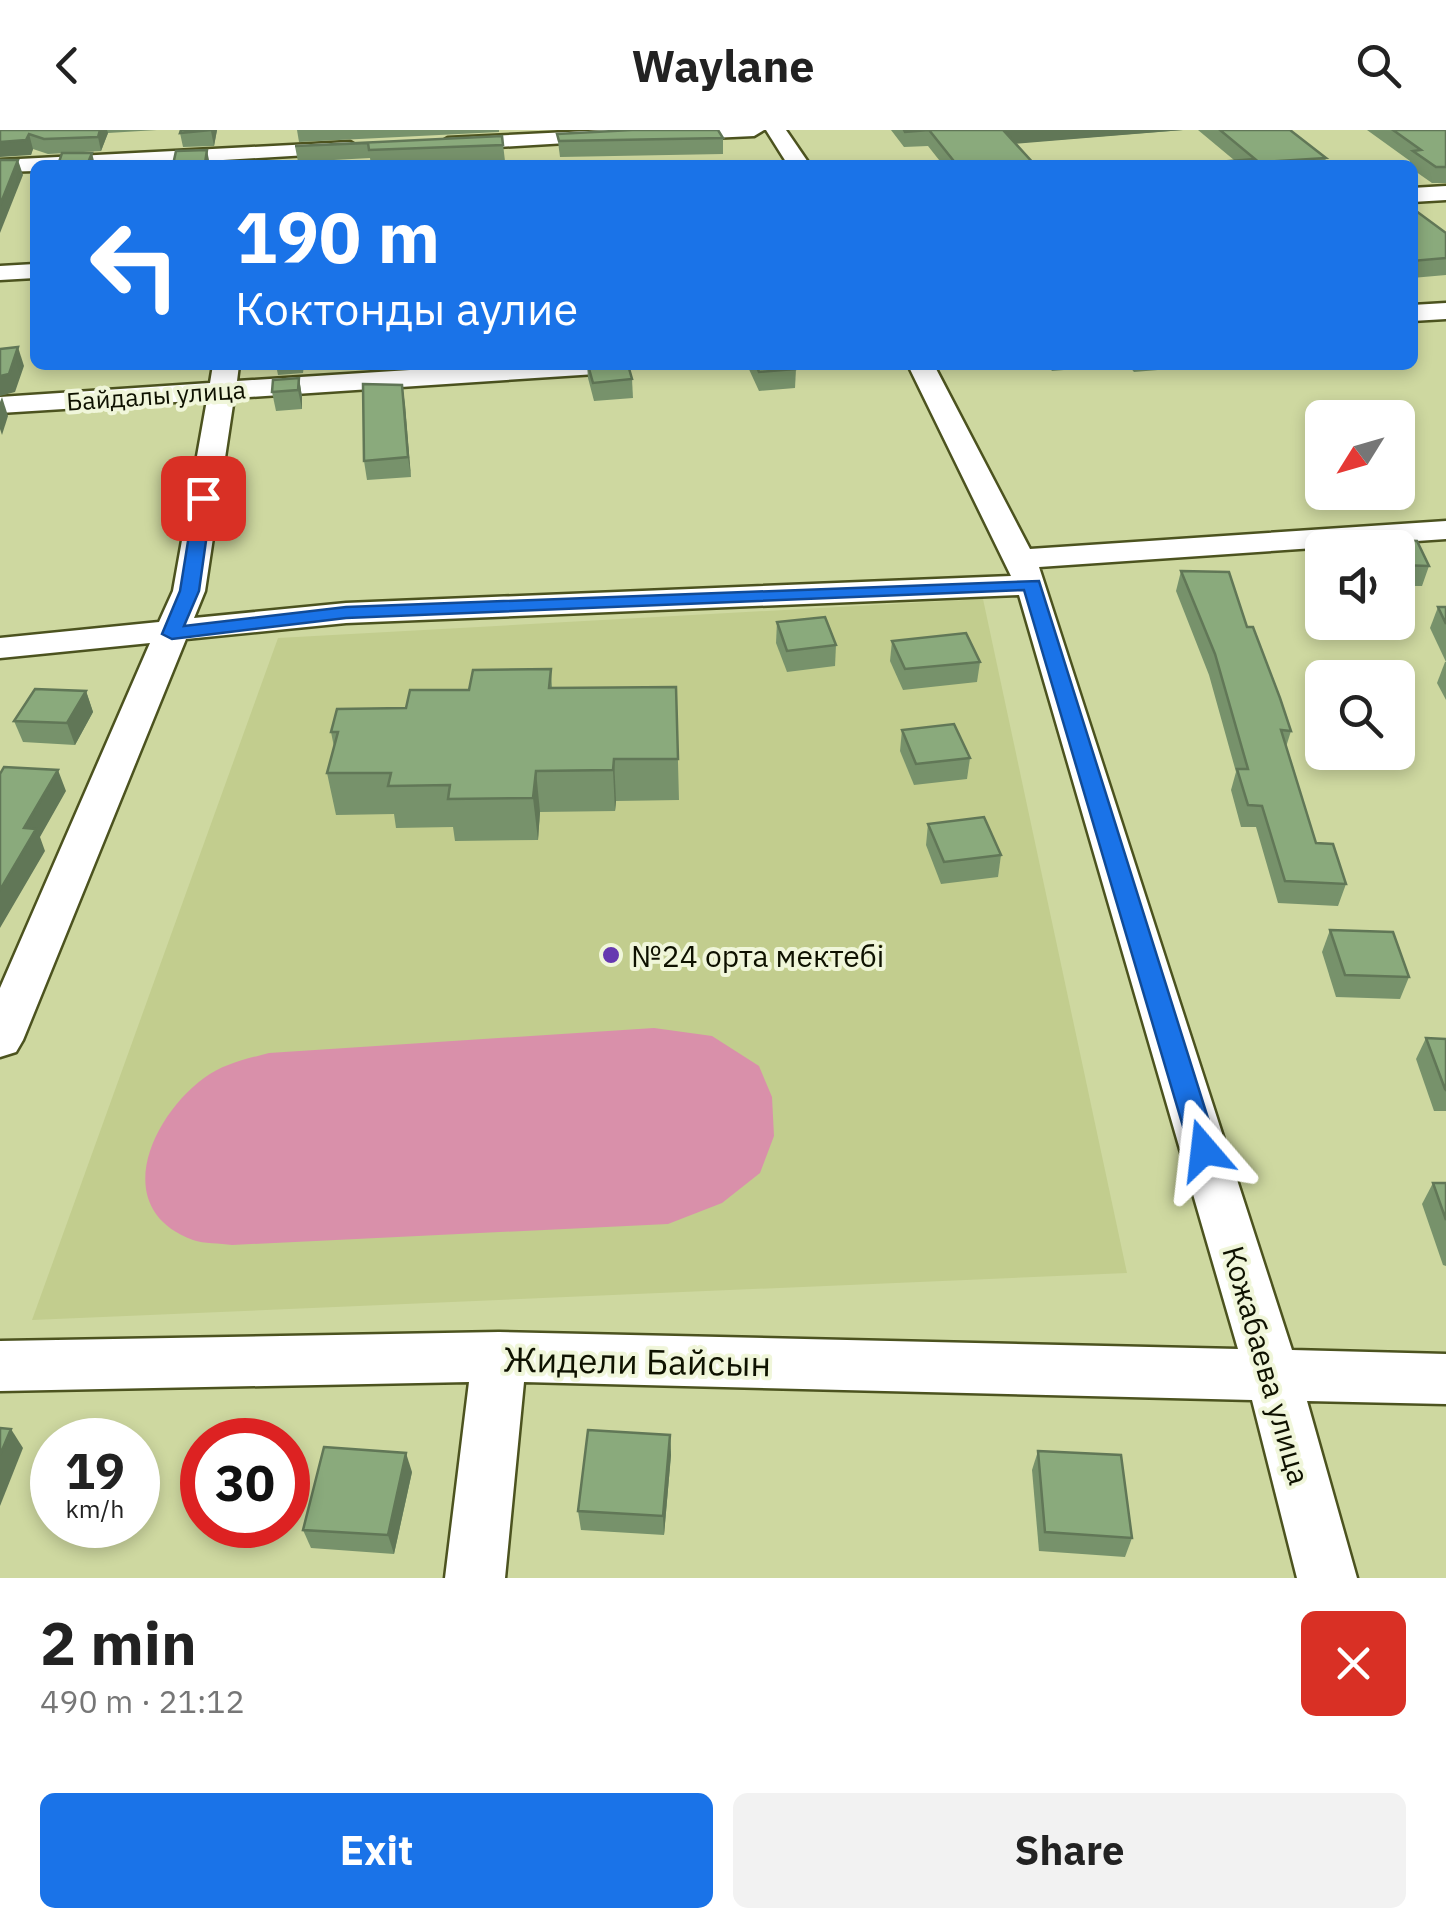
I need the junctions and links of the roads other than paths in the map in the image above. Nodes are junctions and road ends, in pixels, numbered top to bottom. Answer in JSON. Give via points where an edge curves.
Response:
{"nodes":[{"id":1,"x":754,"y":130,"type":"edge"},
{"id":2,"x":776,"y":130,"type":"edge"},
{"id":3,"x":418,"y":145,"type":"edge"},
{"id":4,"x":378,"y":147,"type":"edge"},
{"id":5,"x":277,"y":158,"type":"edge"},
{"id":6,"x":208,"y":160,"type":"edge"},
{"id":7,"x":796,"y":160,"type":"edge"},
{"id":8,"x":30,"y":165,"type":"edge"},
{"id":9,"x":0,"y":166,"type":"edge"},
{"id":10,"x":1446,"y":193,"type":"edge"},
{"id":11,"x":1418,"y":194,"type":"edge"},
{"id":12,"x":30,"y":272,"type":"edge"},
{"id":13,"x":0,"y":274,"type":"edge"},
{"id":14,"x":1446,"y":311,"type":"edge"},
{"id":15,"x":1418,"y":313,"type":"edge"},
{"id":16,"x":462,"y":370,"type":"edge"},
{"id":17,"x":924,"y":370,"type":"edge"},
{"id":18,"x":224,"y":378,"type":"edge"},
{"id":19,"x":0,"y":404,"type":"edge"},
{"id":20,"x":1446,"y":530,"type":"edge"},
{"id":21,"x":1026,"y":572,"type":"junction"},
{"id":22,"x":172,"y":634,"type":"junction"},
{"id":23,"x":0,"y":648,"type":"edge"},
{"id":24,"x":0,"y":1040,"type":"edge"},
{"id":25,"x":499,"y":1357,"type":"junction"},
{"id":26,"x":0,"y":1366,"type":"edge"},
{"id":27,"x":1273,"y":1377,"type":"junction"},
{"id":28,"x":1446,"y":1380,"type":"edge"},
{"id":29,"x":475,"y":1578,"type":"edge"},
{"id":30,"x":1327,"y":1578,"type":"edge"}],
"edges":[{"from":1,"to":3,"type":"street"},
{"from":2,"to":7,"type":"street"},
{"from":4,"to":5,"type":"street"},
{"from":5,"to":6,"type":"street"},
{"from":8,"to":9,"type":"street"},
{"from":10,"to":11,"type":"street"},
{"from":12,"to":13,"type":"street"},
{"from":14,"to":15,"type":"street"},
{"from":16,"to":18,"type":"street","name":"Байдалы улица"},
{"from":17,"to":21,"type":"street","name":"Кожабаева улица"},
{"from":18,"to":19,"type":"street","name":"Байдалы улица"},
{"from":18,"to":22,"type":"street","via":[[189,591]]},
{"from":20,"to":21,"type":"street"},
{"from":21,"to":22,"type":"street","via":[[346,613]]},
{"from":21,"to":27,"type":"street","name":"Кожабаева улица"},
{"from":22,"to":23,"type":"street"},
{"from":22,"to":24,"type":"street"},
{"from":25,"to":26,"type":"street","name":"Жидели Байсын"},
{"from":25,"to":27,"type":"street","name":"Жидели Байсын"},
{"from":25,"to":29,"type":"street"},
{"from":27,"to":28,"type":"street","name":"Жидели Байсын"},
{"from":27,"to":30,"type":"street","name":"Кожабаева улица"}]}
